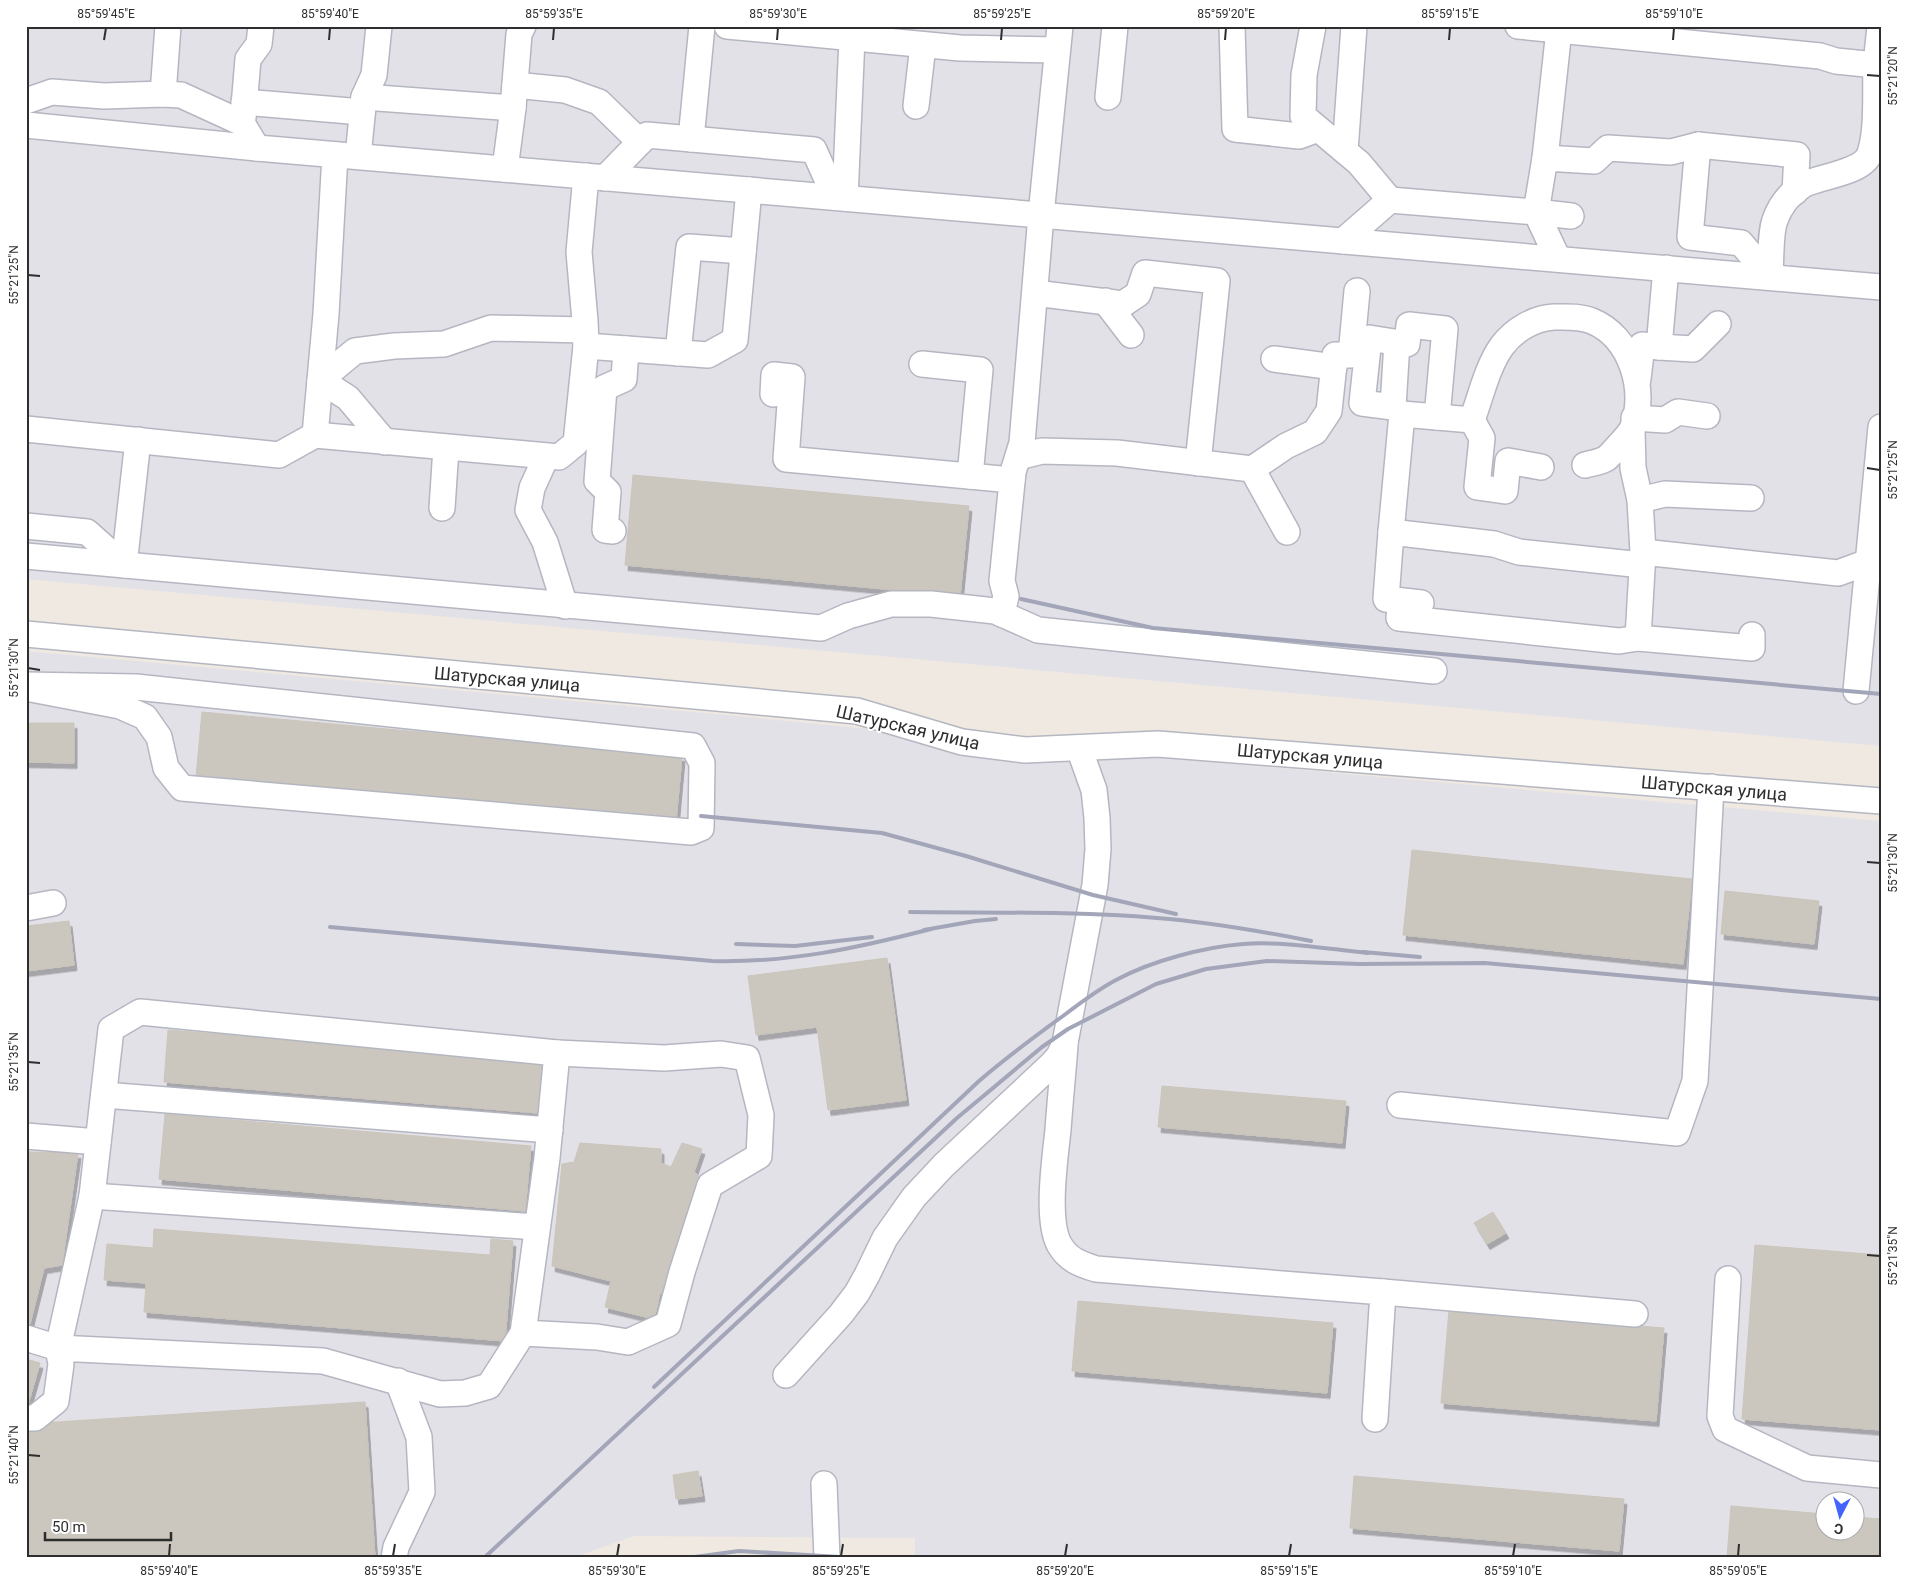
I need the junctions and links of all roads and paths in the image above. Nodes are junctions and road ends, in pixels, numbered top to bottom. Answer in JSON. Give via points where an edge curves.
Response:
{"nodes":[{"id":1,"x":168,"y":26,"type":"edge"},
{"id":2,"x":261,"y":26,"type":"edge"},
{"id":3,"x":379,"y":26,"type":"edge"},
{"id":4,"x":523,"y":26,"type":"edge"},
{"id":5,"x":702,"y":26,"type":"edge"},
{"id":6,"x":727,"y":26,"type":"edge"},
{"id":7,"x":1115,"y":26,"type":"edge"},
{"id":8,"x":1232,"y":26,"type":"edge"},
{"id":9,"x":1313,"y":26,"type":"edge"},
{"id":10,"x":1354,"y":26,"type":"edge"},
{"id":11,"x":1518,"y":26,"type":"edge"},
{"id":12,"x":1880,"y":26,"type":"edge"},
{"id":13,"x":1559,"y":30,"type":"junction"},
{"id":14,"x":852,"y":38,"type":"junction"},
{"id":15,"x":1058,"y":38,"type":"edge"},
{"id":16,"x":923,"y":45,"type":"junction"},
{"id":17,"x":1876,"y":65,"type":"junction"},
{"id":18,"x":163,"y":94,"type":"junction"},
{"id":19,"x":514,"y":96,"type":"junction"},
{"id":20,"x":1108,"y":97,"type":"dead end"},
{"id":21,"x":26,"y":101,"type":"edge"},
{"id":22,"x":363,"y":104,"type":"junction"},
{"id":23,"x":916,"y":106,"type":"dead end"},
{"id":24,"x":243,"y":112,"type":"junction"},
{"id":25,"x":26,"y":125,"type":"edge"},
{"id":26,"x":1318,"y":129,"type":"junction"},
{"id":27,"x":691,"y":139,"type":"junction"},
{"id":28,"x":640,"y":142,"type":"junction"},
{"id":29,"x":1698,"y":145,"type":"junction"},
{"id":30,"x":257,"y":148,"type":"junction"},
{"id":31,"x":1345,"y":152,"type":"junction"},
{"id":32,"x":346,"y":156,"type":"junction"},
{"id":33,"x":1545,"y":158,"type":"junction"},
{"id":34,"x":505,"y":169,"type":"junction"},
{"id":35,"x":596,"y":177,"type":"junction"},
{"id":36,"x":749,"y":190,"type":"junction"},
{"id":37,"x":1795,"y":192,"type":"junction"},
{"id":38,"x":840,"y":198,"type":"junction"},
{"id":39,"x":1390,"y":200,"type":"junction"},
{"id":40,"x":1536,"y":212,"type":"junction"},
{"id":41,"x":1041,"y":215,"type":"junction"},
{"id":42,"x":1570,"y":216,"type":"dead end"},
{"id":43,"x":1342,"y":241,"type":"junction"},
{"id":44,"x":743,"y":250,"type":"junction"},
{"id":45,"x":1558,"y":259,"type":"junction"},
{"id":46,"x":1666,"y":268,"type":"junction"},
{"id":47,"x":1770,"y":277,"type":"junction"},
{"id":48,"x":1881,"y":286,"type":"edge"},
{"id":49,"x":1357,"y":291,"type":"dead end"},
{"id":50,"x":1035,"y":293,"type":"junction"},
{"id":51,"x":1105,"y":301,"type":"junction"},
{"id":52,"x":1718,"y":324,"type":"dead end"},
{"id":53,"x":1132,"y":335,"type":"dead end"},
{"id":54,"x":586,"y":338,"type":"junction"},
{"id":55,"x":1396,"y":342,"type":"dead end"},
{"id":56,"x":1658,"y":347,"type":"junction"},
{"id":57,"x":626,"y":349,"type":"junction"},
{"id":58,"x":678,"y":353,"type":"junction"},
{"id":59,"x":1274,"y":360,"type":"dead end"},
{"id":60,"x":922,"y":364,"type":"dead end"},
{"id":61,"x":1334,"y":367,"type":"junction"},
{"id":62,"x":320,"y":380,"type":"junction"},
{"id":63,"x":1637,"y":384,"type":"junction"},
{"id":64,"x":773,"y":394,"type":"dead end"},
{"id":65,"x":1398,"y":410,"type":"junction"},
{"id":66,"x":1707,"y":416,"type":"dead end"},
{"id":67,"x":1437,"y":417,"type":"junction"},
{"id":68,"x":1633,"y":424,"type":"junction"},
{"id":69,"x":1881,"y":427,"type":"edge"},
{"id":70,"x":26,"y":429,"type":"edge"},
{"id":71,"x":1477,"y":429,"type":"junction"},
{"id":72,"x":315,"y":436,"type":"junction"},
{"id":73,"x":138,"y":440,"type":"junction"},
{"id":74,"x":385,"y":442,"type":"junction"},
{"id":75,"x":446,"y":448,"type":"junction"},
{"id":76,"x":546,"y":457,"type":"junction"},
{"id":77,"x":1508,"y":461,"type":"junction"},
{"id":78,"x":1198,"y":463,"type":"junction"},
{"id":79,"x":1585,"y":465,"type":"dead end"},
{"id":80,"x":1541,"y":467,"type":"dead end"},
{"id":81,"x":1015,"y":468,"type":"junction"},
{"id":82,"x":1252,"y":469,"type":"junction"},
{"id":83,"x":970,"y":476,"type":"junction"},
{"id":84,"x":1631,"y":491,"type":"junction"},
{"id":85,"x":1751,"y":498,"type":"dead end"},
{"id":86,"x":442,"y":508,"type":"dead end"},
{"id":87,"x":26,"y":526,"type":"edge"},
{"id":88,"x":613,"y":531,"type":"dead end"},
{"id":89,"x":1287,"y":532,"type":"dead end"},
{"id":90,"x":1391,"y":532,"type":"junction"},
{"id":91,"x":1873,"y":552,"type":"edge"},
{"id":92,"x":26,"y":556,"type":"edge"},
{"id":93,"x":1643,"y":559,"type":"junction"},
{"id":94,"x":124,"y":565,"type":"junction"},
{"id":95,"x":565,"y":606,"type":"junction"},
{"id":96,"x":1002,"y":614,"type":"junction"},
{"id":97,"x":1872,"y":614,"type":"edge"},
{"id":98,"x":26,"y":634,"type":"edge"},
{"id":99,"x":1752,"y":635,"type":"dead end"},
{"id":100,"x":1638,"y":638,"type":"junction"},
{"id":101,"x":1434,"y":672,"type":"dead end"},
{"id":102,"x":26,"y":687,"type":"edge"},
{"id":103,"x":1856,"y":691,"type":"dead end"},
{"id":104,"x":1079,"y":748,"type":"junction"},
{"id":105,"x":1711,"y":788,"type":"junction"},
{"id":106,"x":1881,"y":801,"type":"edge"},
{"id":107,"x":52,"y":903,"type":"dead end"},
{"id":108,"x":26,"y":908,"type":"edge"},
{"id":109,"x":1065,"y":1043,"type":"junction"},
{"id":110,"x":557,"y":1053,"type":"junction"},
{"id":111,"x":104,"y":1095,"type":"junction"},
{"id":112,"x":1400,"y":1105,"type":"dead end"},
{"id":113,"x":550,"y":1130,"type":"junction"},
{"id":114,"x":26,"y":1136,"type":"edge"},
{"id":115,"x":98,"y":1142,"type":"junction"},
{"id":116,"x":92,"y":1196,"type":"junction"},
{"id":117,"x":537,"y":1227,"type":"junction"},
{"id":118,"x":1728,"y":1279,"type":"dead end"},
{"id":119,"x":1383,"y":1292,"type":"junction"},
{"id":120,"x":1635,"y":1314,"type":"dead end"},
{"id":121,"x":523,"y":1333,"type":"junction"},
{"id":122,"x":26,"y":1338,"type":"edge"},
{"id":123,"x":58,"y":1348,"type":"junction"},
{"id":124,"x":786,"y":1375,"type":"dead end"},
{"id":125,"x":398,"y":1381,"type":"junction"},
{"id":126,"x":26,"y":1418,"type":"edge"},
{"id":127,"x":1375,"y":1419,"type":"dead end"},
{"id":128,"x":1881,"y":1475,"type":"edge"},
{"id":129,"x":824,"y":1484,"type":"dead end"},
{"id":130,"x":394,"y":1558,"type":"edge"},
{"id":131,"x":827,"y":1558,"type":"edge"}],
"edges":[{"from":1,"to":18,"type":"street"},
{"from":2,"to":24,"type":"street","via":[[259,44],[248,59]]},
{"from":3,"to":22,"type":"street","via":[[374,75]]},
{"from":4,"to":19,"type":"street","via":[[519,34]]},
{"from":5,"to":27,"type":"street"},
{"from":6,"to":14,"type":"street"},
{"from":7,"to":20,"type":"street"},
{"from":8,"to":26,"type":"street","via":[[1235,129],[1299,136]]},
{"from":9,"to":26,"type":"street","via":[[1304,75],[1303,116]]},
{"from":10,"to":31,"type":"street"},
{"from":11,"to":13,"type":"street"},
{"from":12,"to":17,"type":"street"},
{"from":13,"to":17,"type":"street","via":[[1820,56]]},
{"from":13,"to":33,"type":"street"},
{"from":14,"to":16,"type":"street"},
{"from":14,"to":38,"type":"street"},
{"from":15,"to":16,"type":"street","via":[[960,48]]},
{"from":15,"to":41,"type":"street"},
{"from":16,"to":23,"type":"street"},
{"from":17,"to":37,"type":"street","via":[[1870,155],[1853,170],[1828,176]]},
{"from":18,"to":21,"type":"street","via":[[104,96],[52,92]]},
{"from":18,"to":24,"type":"street","via":[[181,95]]},
{"from":19,"to":22,"type":"street"},
{"from":19,"to":28,"type":"street","via":[[565,90],[599,102]]},
{"from":19,"to":34,"type":"street"},
{"from":22,"to":24,"type":"street"},
{"from":22,"to":32,"type":"street"},
{"from":24,"to":30,"type":"street"},
{"from":25,"to":30,"type":"street"},
{"from":26,"to":31,"type":"street"},
{"from":27,"to":28,"type":"street","via":[[647,135]]},
{"from":27,"to":38,"type":"street","via":[[814,150]]},
{"from":28,"to":35,"type":"street"},
{"from":29,"to":33,"type":"street","via":[[1671,152],[1608,148],[1594,161]]},
{"from":29,"to":37,"type":"street","via":[[1797,154]]},
{"from":29,"to":47,"type":"street","via":[[1690,237],[1741,244]]},
{"from":30,"to":32,"type":"street"},
{"from":31,"to":39,"type":"street","via":[[1359,163]]},
{"from":32,"to":34,"type":"street"},
{"from":32,"to":62,"type":"street"},
{"from":33,"to":40,"type":"street"},
{"from":34,"to":35,"type":"street"},
{"from":35,"to":36,"type":"street"},
{"from":35,"to":54,"type":"street","via":[[579,252]]},
{"from":36,"to":38,"type":"street"},
{"from":36,"to":44,"type":"street"},
{"from":37,"to":47,"type":"street","via":[[1784,201],[1774,222]]},
{"from":38,"to":41,"type":"street","via":[[941,198]]},
{"from":39,"to":40,"type":"street"},
{"from":39,"to":43,"type":"street"},
{"from":40,"to":42,"type":"street"},
{"from":40,"to":45,"type":"street"},
{"from":41,"to":43,"type":"street"},
{"from":41,"to":50,"type":"street"},
{"from":43,"to":45,"type":"street"},
{"from":44,"to":58,"type":"street","via":[[735,340],[708,355]]},
{"from":44,"to":58,"type":"street","via":[[689,247]]},
{"from":45,"to":46,"type":"street"},
{"from":46,"to":47,"type":"street"},
{"from":46,"to":56,"type":"street"},
{"from":47,"to":48,"type":"street"},
{"from":49,"to":61,"type":"street","via":[[1351,355],[1335,356]]},
{"from":50,"to":51,"type":"street"},
{"from":50,"to":81,"type":"street","via":[[1022,443]]},
{"from":51,"to":53,"type":"street"},
{"from":51,"to":78,"type":"street","via":[[1124,304],[1138,294],[1145,273],[1217,280]]},
{"from":52,"to":56,"type":"street","via":[[1693,350]]},
{"from":54,"to":57,"type":"street"},
{"from":54,"to":62,"type":"street","via":[[491,328],[444,344],[355,351]]},
{"from":54,"to":76,"type":"street","via":[[576,443],[559,457]]},
{"from":55,"to":65,"type":"street"},
{"from":56,"to":63,"type":"street","via":[[1642,345]]},
{"from":57,"to":58,"type":"street"},
{"from":57,"to":88,"type":"street","via":[[623,388],[604,388],[597,481],[608,492],[605,530]]},
{"from":59,"to":61,"type":"street"},
{"from":60,"to":83,"type":"street","via":[[980,370]]},
{"from":61,"to":82,"type":"street","via":[[1329,412],[1315,432],[1286,446]]},
{"from":62,"to":72,"type":"street"},
{"from":62,"to":74,"type":"street","via":[[348,398]]},
{"from":63,"to":68,"type":"street"},
{"from":63,"to":71,"type":"street","via":[[1631,362],[1607,329],[1591,321],[1570,317],[1547,318],[1526,324],[1503,345],[1490,372]]},
{"from":64,"to":83,"type":"street","via":[[774,375],[792,377],[786,459]]},
{"from":65,"to":67,"type":"street"},
{"from":65,"to":67,"type":"street","via":[[1362,403],[1369,338],[1407,344],[1409,325],[1445,329]]},
{"from":65,"to":90,"type":"street"},
{"from":66,"to":68,"type":"street","via":[[1678,412],[1665,420]]},
{"from":67,"to":71,"type":"street"},
{"from":68,"to":79,"type":"street","via":[[1606,459]]},
{"from":68,"to":84,"type":"street"},
{"from":69,"to":91,"type":"street"},
{"from":70,"to":73,"type":"street"},
{"from":71,"to":77,"type":"street"},
{"from":71,"to":77,"type":"street","via":[[1477,487],[1505,491]]},
{"from":72,"to":73,"type":"street","via":[[279,455]]},
{"from":72,"to":74,"type":"street"},
{"from":73,"to":94,"type":"street"},
{"from":74,"to":75,"type":"street"},
{"from":75,"to":76,"type":"street"},
{"from":75,"to":86,"type":"street"},
{"from":76,"to":95,"type":"street","via":[[532,488],[528,510],[545,542]]},
{"from":77,"to":80,"type":"street"},
{"from":78,"to":81,"type":"street","via":[[1117,454],[1042,451]]},
{"from":78,"to":82,"type":"street"},
{"from":81,"to":83,"type":"street"},
{"from":81,"to":96,"type":"street","via":[[1002,581],[1006,596]]},
{"from":82,"to":89,"type":"street"},
{"from":84,"to":85,"type":"street"},
{"from":84,"to":93,"type":"street"},
{"from":87,"to":94,"type":"street","via":[[86,532]]},
{"from":90,"to":93,"type":"street","via":[[1494,544],[1519,552]]},
{"from":90,"to":100,"type":"street","via":[[1386,599],[1411,602],[1399,618],[1619,641]]},
{"from":91,"to":93,"type":"street","via":[[1838,573]]},
{"from":91,"to":97,"type":"street"},
{"from":92,"to":94,"type":"street"},
{"from":93,"to":100,"type":"street"},
{"from":94,"to":95,"type":"street"},
{"from":95,"to":96,"type":"street","via":[[821,628],[848,616],[891,604],[931,604]]},
{"from":96,"to":101,"type":"street","via":[[1038,630]]},
{"from":97,"to":103,"type":"street"},
{"from":98,"to":104,"type":"street","name":"Шатурская улица","via":[[857,711],[962,742],[1025,750]]},
{"from":99,"to":100,"type":"street","via":[[1752,648]]},
{"from":102,"to":102,"type":"street","via":[[136,687],[693,746],[702,763],[701,828],[691,832],[182,788],[166,768],[159,736],[145,716],[120,706]]},
{"from":104,"to":105,"type":"street","name":"Шатурская улица","via":[[1158,744]]},
{"from":104,"to":109,"type":"street","via":[[1094,790],[1098,848],[1095,885]]},
{"from":105,"to":106,"type":"street","name":"Шатурская улица"},
{"from":105,"to":112,"type":"street","via":[[1695,1082],[1677,1133]]},
{"from":107,"to":108,"type":"street"},
{"from":109,"to":119,"type":"street","via":[[1053,1214],[1059,1243],[1068,1257],[1096,1268]]},
{"from":109,"to":124,"type":"street","via":[[1051,1065],[914,1197],[885,1238],[857,1293]]},
{"from":110,"to":111,"type":"street","via":[[140,1012],[111,1029]]},
{"from":110,"to":113,"type":"street"},
{"from":110,"to":121,"type":"street","via":[[664,1058],[721,1054],[747,1058],[761,1116],[759,1156],[710,1186],[668,1324],[628,1342]]},
{"from":111,"to":113,"type":"street"},
{"from":111,"to":115,"type":"street"},
{"from":113,"to":117,"type":"street"},
{"from":114,"to":115,"type":"street"},
{"from":115,"to":116,"type":"street"},
{"from":116,"to":117,"type":"street"},
{"from":116,"to":123,"type":"street"},
{"from":117,"to":121,"type":"street"},
{"from":118,"to":128,"type":"street","via":[[1720,1416],[1725,1430],[1807,1468]]},
{"from":119,"to":120,"type":"street"},
{"from":119,"to":127,"type":"street"},
{"from":121,"to":125,"type":"street","via":[[489,1386],[465,1393],[440,1394]]},
{"from":122,"to":123,"type":"street"},
{"from":123,"to":125,"type":"street","via":[[324,1362]]},
{"from":123,"to":126,"type":"street","via":[[61,1364],[56,1401],[35,1418]]},
{"from":125,"to":130,"type":"street","via":[[420,1437],[422,1492]]},
{"from":129,"to":131,"type":"street"}]}
